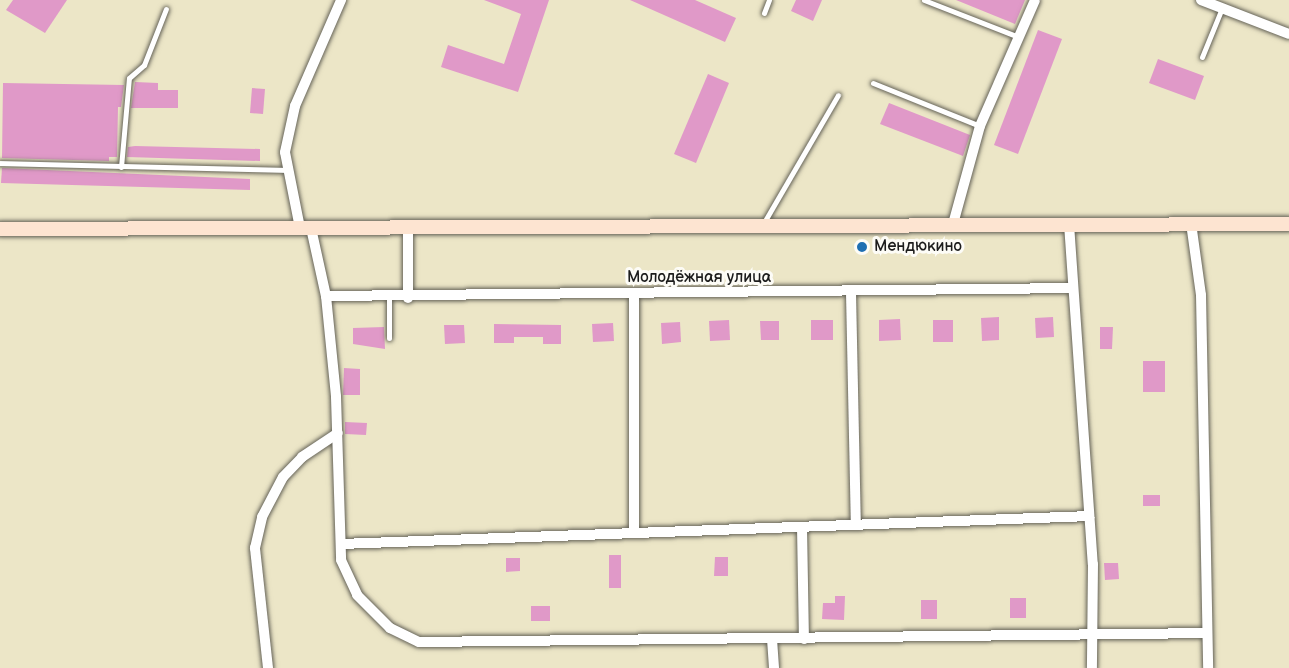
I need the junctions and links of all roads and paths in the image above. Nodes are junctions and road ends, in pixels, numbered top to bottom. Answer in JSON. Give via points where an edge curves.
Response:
{"nodes":[{"id":1,"x":341,"y":0,"type":"edge"},
{"id":2,"x":769,"y":0,"type":"edge"},
{"id":3,"x":924,"y":0,"type":"edge"},
{"id":4,"x":1035,"y":0,"type":"edge"},
{"id":5,"x":1201,"y":0,"type":"edge"},
{"id":6,"x":1222,"y":4,"type":"edge"},
{"id":7,"x":166,"y":9,"type":"dead end"},
{"id":8,"x":764,"y":13,"type":"dead end"},
{"id":9,"x":1289,"y":34,"type":"edge"},
{"id":10,"x":1019,"y":37,"type":"junction"},
{"id":11,"x":1202,"y":57,"type":"dead end"},
{"id":12,"x":873,"y":83,"type":"dead end"},
{"id":13,"x":838,"y":95,"type":"dead end"},
{"id":14,"x":980,"y":126,"type":"junction"},
{"id":15,"x":0,"y":162,"type":"edge"},
{"id":16,"x":121,"y":167,"type":"junction"},
{"id":17,"x":287,"y":170,"type":"junction"},
{"id":18,"x":1191,"y":223,"type":"junction"},
{"id":19,"x":952,"y":224,"type":"junction"},
{"id":20,"x":1069,"y":224,"type":"junction"},
{"id":21,"x":1289,"y":224,"type":"edge"},
{"id":22,"x":763,"y":225,"type":"junction"},
{"id":23,"x":408,"y":227,"type":"junction"},
{"id":24,"x":306,"y":228,"type":"junction"},
{"id":25,"x":0,"y":229,"type":"edge"},
{"id":26,"x":1073,"y":288,"type":"junction"},
{"id":27,"x":634,"y":293,"type":"junction"},
{"id":28,"x":851,"y":293,"type":"junction"},
{"id":29,"x":326,"y":296,"type":"junction"},
{"id":30,"x":389,"y":297,"type":"junction"},
{"id":31,"x":408,"y":298,"type":"junction"},
{"id":32,"x":389,"y":338,"type":"dead end"},
{"id":33,"x":338,"y":433,"type":"junction"},
{"id":34,"x":1089,"y":516,"type":"junction"},
{"id":35,"x":856,"y":525,"type":"junction"},
{"id":36,"x":802,"y":527,"type":"junction"},
{"id":37,"x":634,"y":533,"type":"junction"},
{"id":38,"x":341,"y":544,"type":"junction"},
{"id":39,"x":1207,"y":633,"type":"junction"},
{"id":40,"x":1092,"y":636,"type":"junction"},
{"id":41,"x":772,"y":639,"type":"junction"},
{"id":42,"x":804,"y":639,"type":"junction"},
{"id":43,"x":268,"y":668,"type":"edge"},
{"id":44,"x":774,"y":668,"type":"edge"},
{"id":45,"x":1092,"y":668,"type":"edge"},
{"id":46,"x":1208,"y":668,"type":"edge"}],
"edges":[{"from":1,"to":17,"type":"street","via":[[295,106],[285,152]]},
{"from":2,"to":8,"type":"lane"},
{"from":3,"to":10,"type":"lane"},
{"from":4,"to":10,"type":"street"},
{"from":5,"to":6,"type":"street"},
{"from":6,"to":9,"type":"street"},
{"from":6,"to":11,"type":"lane"},
{"from":7,"to":16,"type":"lane","via":[[144,65],[129,78]]},
{"from":10,"to":14,"type":"street"},
{"from":12,"to":14,"type":"lane"},
{"from":13,"to":22,"type":"lane"},
{"from":14,"to":19,"type":"street"},
{"from":15,"to":16,"type":"lane"},
{"from":16,"to":17,"type":"lane"},
{"from":17,"to":24,"type":"street"},
{"from":18,"to":20,"type":"street"},
{"from":18,"to":21,"type":"street"},
{"from":18,"to":39,"type":"street","via":[[1201,295]]},
{"from":19,"to":20,"type":"street"},
{"from":19,"to":22,"type":"street"},
{"from":20,"to":26,"type":"street"},
{"from":22,"to":23,"type":"street"},
{"from":23,"to":24,"type":"street"},
{"from":23,"to":31,"type":"street"},
{"from":24,"to":25,"type":"street"},
{"from":24,"to":29,"type":"street"},
{"from":26,"to":28,"type":"street","name":"Молодёжная улица"},
{"from":26,"to":34,"type":"street"},
{"from":27,"to":28,"type":"street","name":"Молодёжная улица"},
{"from":27,"to":31,"type":"street","name":"Молодёжная улица"},
{"from":27,"to":37,"type":"street"},
{"from":28,"to":35,"type":"street"},
{"from":29,"to":30,"type":"street","name":"Молодёжная улица"},
{"from":29,"to":33,"type":"street"},
{"from":30,"to":31,"type":"street","name":"Молодёжная улица"},
{"from":30,"to":32,"type":"lane"},
{"from":33,"to":38,"type":"street"},
{"from":33,"to":43,"type":"street","via":[[302,457],[283,477],[262,517],[255,548]]},
{"from":34,"to":35,"type":"street"},
{"from":34,"to":40,"type":"street"},
{"from":35,"to":36,"type":"street"},
{"from":36,"to":37,"type":"street"},
{"from":36,"to":42,"type":"street"},
{"from":37,"to":38,"type":"street"},
{"from":38,"to":41,"type":"street","via":[[341,560],[357,595],[390,628],[419,642]]},
{"from":39,"to":40,"type":"street"},
{"from":39,"to":46,"type":"street"},
{"from":40,"to":42,"type":"street"},
{"from":40,"to":45,"type":"street"},
{"from":41,"to":42,"type":"street"},
{"from":41,"to":44,"type":"street"}]}
